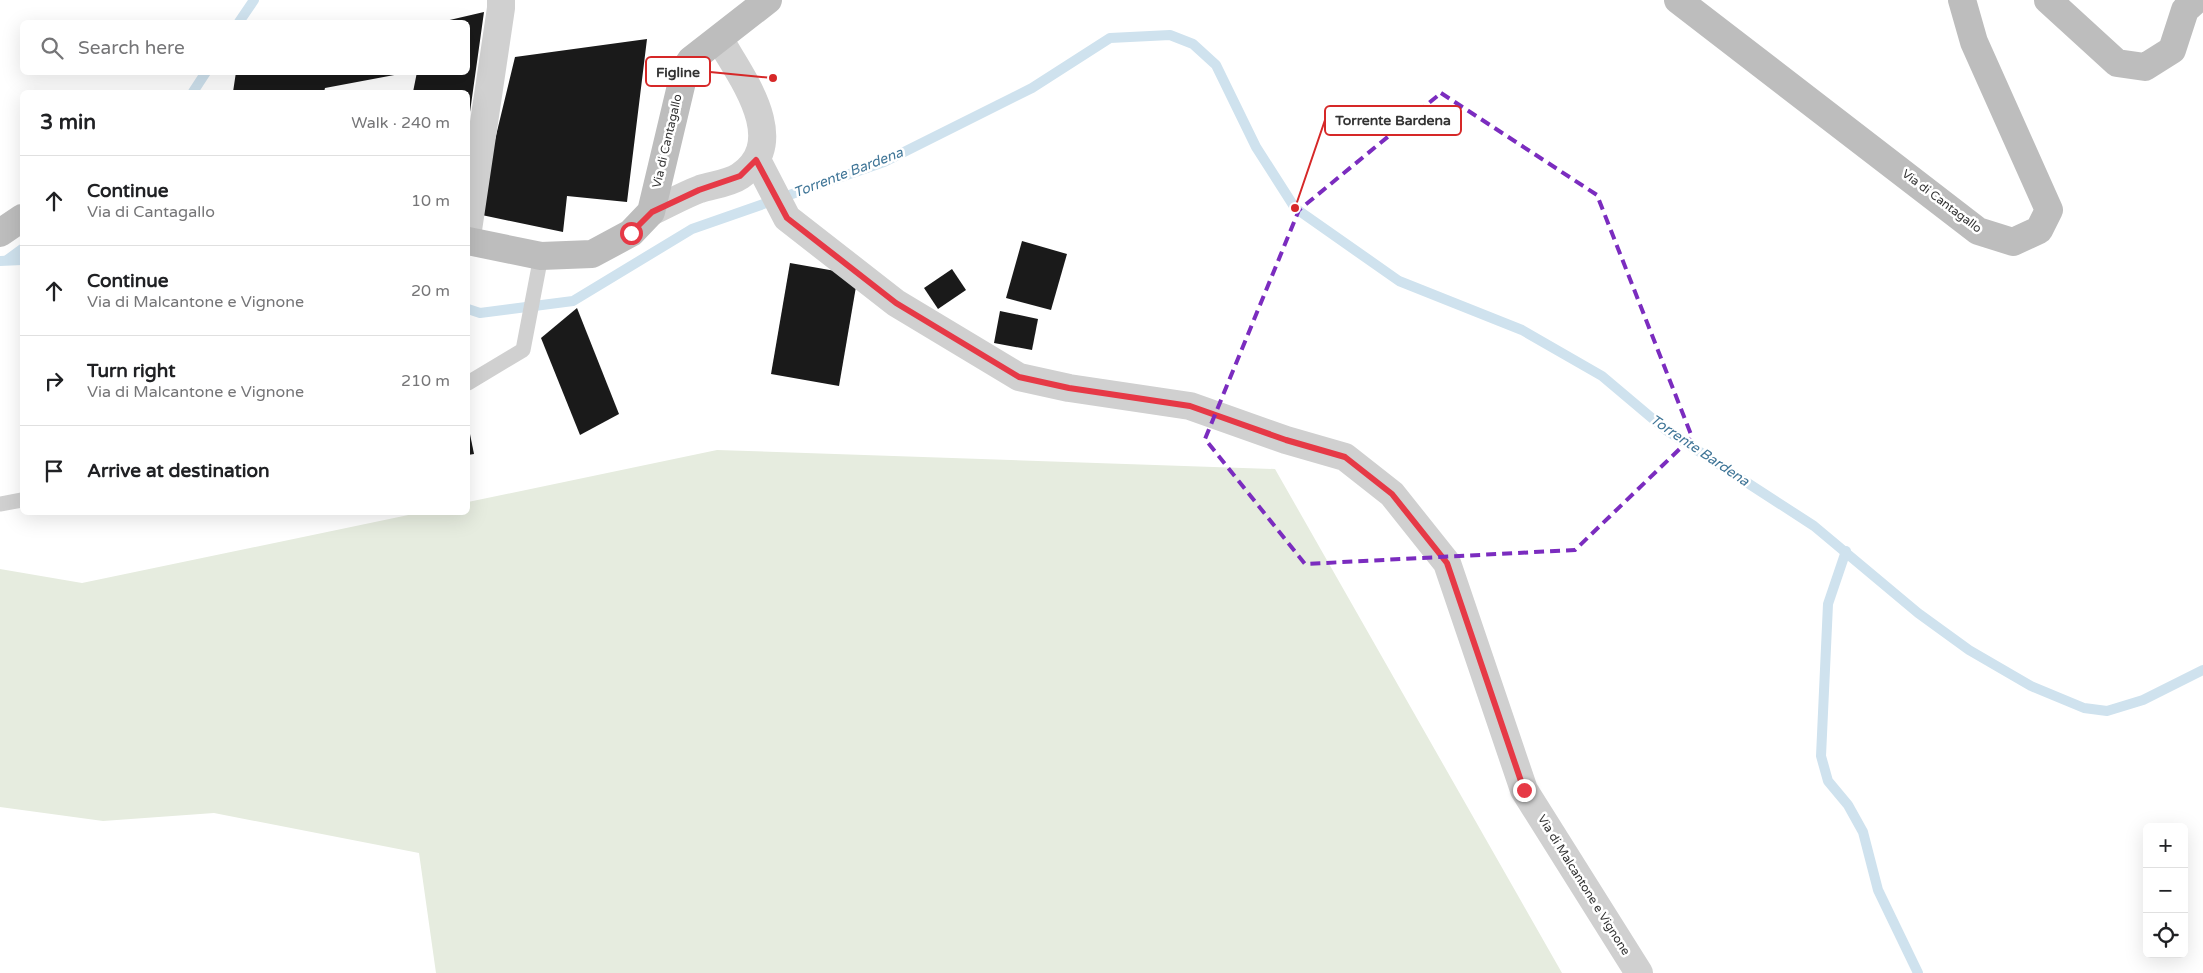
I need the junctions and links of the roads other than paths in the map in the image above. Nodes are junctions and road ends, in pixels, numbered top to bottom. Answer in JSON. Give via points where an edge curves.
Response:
{"nodes":[{"id":1,"x":768,"y":0,"type":"edge"},
{"id":2,"x":1678,"y":0,"type":"edge"},
{"id":3,"x":1962,"y":0,"type":"edge"},
{"id":4,"x":2048,"y":0,"type":"edge"},
{"id":5,"x":2196,"y":0,"type":"edge"},
{"id":6,"x":501,"y":4,"type":"edge"},
{"id":7,"x":720,"y":40,"type":"junction"},
{"id":8,"x":761,"y":171,"type":"junction"},
{"id":9,"x":652,"y":212,"type":"junction"},
{"id":10,"x":470,"y":216,"type":"edge"},
{"id":11,"x":20,"y":219,"type":"edge"},
{"id":12,"x":0,"y":233,"type":"edge"},
{"id":13,"x":470,"y":241,"type":"edge"},
{"id":14,"x":542,"y":256,"type":"junction"},
{"id":15,"x":470,"y":382,"type":"edge"},
{"id":16,"x":20,"y":500,"type":"edge"},
{"id":17,"x":0,"y":504,"type":"edge"},
{"id":18,"x":1639,"y":973,"type":"edge"}],
"edges":[{"from":1,"to":7,"type":"street","name":"Via di Cantagallo"},
{"from":2,"to":3,"type":"street","name":"Via di Cantagallo","via":[[1978,231],[2013,242],[2039,230],[2049,210],[1974,42]]},
{"from":4,"to":5,"type":"street","via":[[2117,63],[2145,67],[2172,50],[2185,10]]},
{"from":6,"to":10,"type":"street"},
{"from":7,"to":8,"type":"street","via":[[756,103],[762,130]]},
{"from":7,"to":9,"type":"street","name":"Via di Cantagallo","via":[[691,60],[684,69]]},
{"from":8,"to":9,"type":"street","via":[[699,190]]},
{"from":8,"to":18,"type":"street","name":"Via di Malcantone e Vignone","via":[[787,218],[896,303],[1019,377],[1190,406],[1345,457],[1392,494],[1447,563],[1524,790]]},
{"from":9,"to":14,"type":"street","via":[[631,233],[592,254]]},
{"from":11,"to":12,"type":"street"},
{"from":13,"to":14,"type":"street"},
{"from":14,"to":15,"type":"lane","via":[[524,350]]},
{"from":16,"to":17,"type":"lane"}]}
